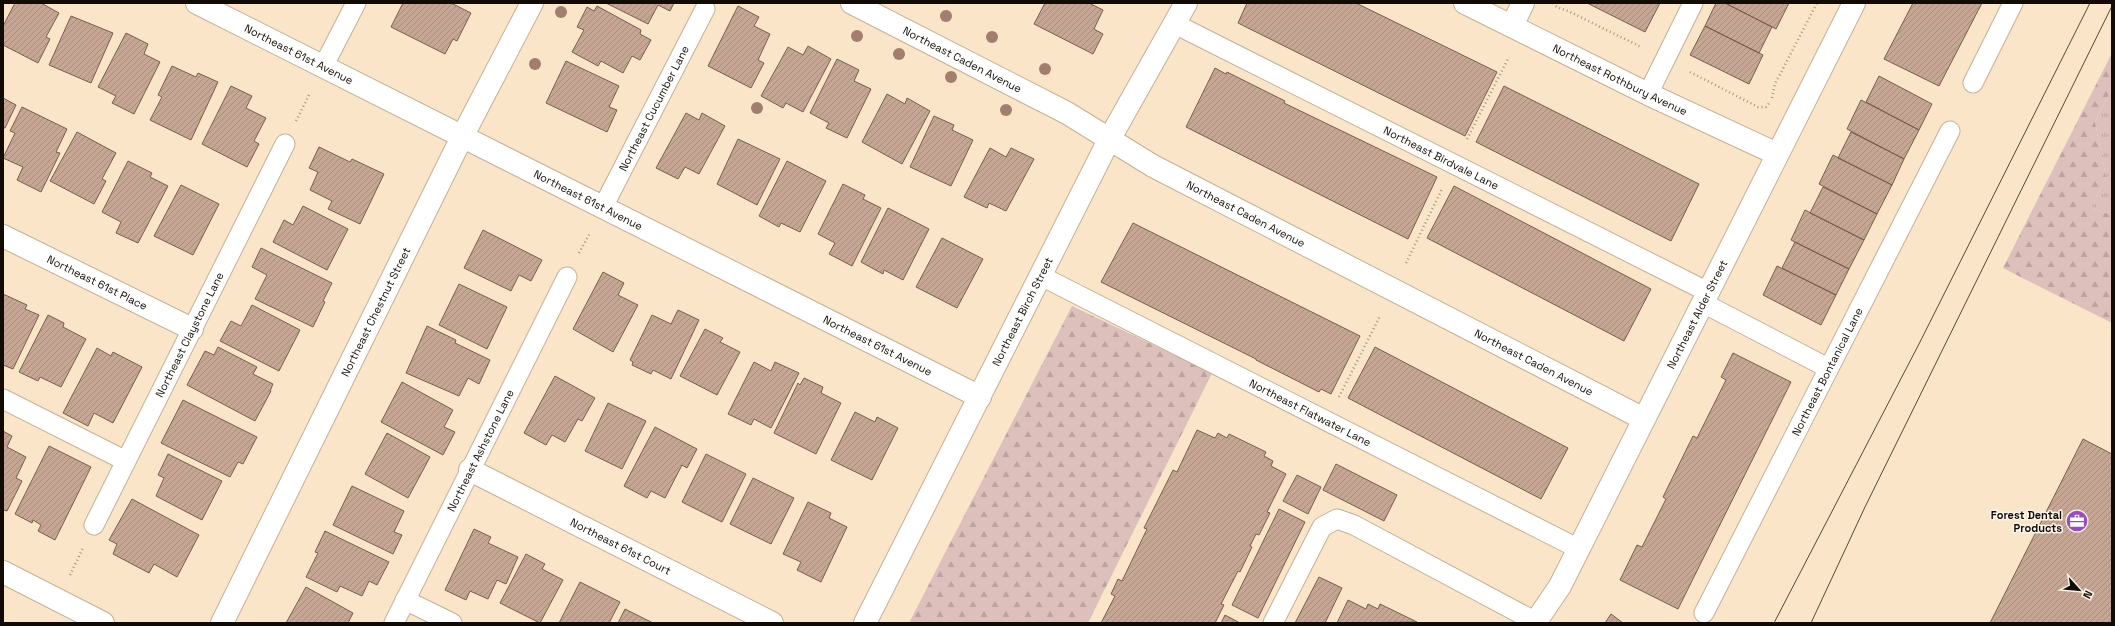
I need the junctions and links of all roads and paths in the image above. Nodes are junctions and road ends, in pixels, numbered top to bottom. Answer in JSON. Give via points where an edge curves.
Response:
{"nodes":[{"id":1,"x":197,"y":3,"type":"edge"},
{"id":2,"x":356,"y":3,"type":"edge"},
{"id":3,"x":532,"y":3,"type":"edge"},
{"id":4,"x":852,"y":3,"type":"edge"},
{"id":5,"x":1186,"y":3,"type":"edge"},
{"id":6,"x":1465,"y":3,"type":"edge"},
{"id":7,"x":1523,"y":3,"type":"edge"},
{"id":8,"x":1553,"y":3,"type":"edge"},
{"id":9,"x":1693,"y":3,"type":"edge"},
{"id":10,"x":1817,"y":3,"type":"edge"},
{"id":11,"x":1854,"y":3,"type":"edge"},
{"id":12,"x":2013,"y":3,"type":"edge"},
{"id":13,"x":705,"y":9,"type":"dead end"},
{"id":14,"x":1175,"y":24,"type":"junction"},
{"id":15,"x":1512,"y":26,"type":"junction"},
{"id":16,"x":1511,"y":54,"type":"dead end"},
{"id":17,"x":1665,"y":59,"type":"junction"},
{"id":18,"x":323,"y":67,"type":"junction"},
{"id":19,"x":1973,"y":83,"type":"dead end"},
{"id":20,"x":1648,"y":94,"type":"junction"},
{"id":21,"x":1950,"y":131,"type":"dead end"},
{"id":22,"x":462,"y":137,"type":"junction"},
{"id":23,"x":1110,"y":138,"type":"junction"},
{"id":24,"x":285,"y":144,"type":"joint"},
{"id":25,"x":1777,"y":154,"type":"junction"},
{"id":26,"x":1454,"y":165,"type":"junction"},
{"id":27,"x":603,"y":207,"type":"junction"},
{"id":28,"x":3,"y":236,"type":"edge"},
{"id":29,"x":1041,"y":276,"type":"junction"},
{"id":30,"x":566,"y":277,"type":"joint"},
{"id":31,"x":1393,"y":290,"type":"junction"},
{"id":32,"x":1705,"y":297,"type":"junction"},
{"id":33,"x":192,"y":329,"type":"junction"},
{"id":34,"x":1828,"y":368,"type":"junction"},
{"id":35,"x":980,"y":397,"type":"junction"},
{"id":36,"x":3,"y":399,"type":"edge"},
{"id":37,"x":1644,"y":419,"type":"junction"},
{"id":38,"x":1327,"y":421,"type":"junction"},
{"id":39,"x":126,"y":461,"type":"junction"},
{"id":40,"x":470,"y":470,"type":"junction"},
{"id":41,"x":94,"y":525,"type":"joint"},
{"id":42,"x":1579,"y":549,"type":"junction"},
{"id":43,"x":3,"y":572,"type":"edge"},
{"id":44,"x":58,"y":600,"type":"junction"},
{"id":45,"x":405,"y":600,"type":"junction"},
{"id":46,"x":1704,"y":613,"type":"dead end"},
{"id":47,"x":103,"y":623,"type":"edge"},
{"id":48,"x":222,"y":623,"type":"edge"},
{"id":49,"x":394,"y":623,"type":"edge"},
{"id":50,"x":452,"y":623,"type":"edge"},
{"id":51,"x":772,"y":623,"type":"edge"},
{"id":52,"x":865,"y":623,"type":"edge"},
{"id":53,"x":1273,"y":623,"type":"edge"},
{"id":54,"x":1536,"y":623,"type":"edge"}],
"edges":[{"from":1,"to":18,"type":"street","name":"Northeast 61st Avenue"},
{"from":2,"to":18,"type":"lane"},
{"from":3,"to":22,"type":"street","name":"Northeast Chestnut Street"},
{"from":4,"to":23,"type":"street","name":"Northeast Caden Avenue","via":[[1067,112]]},
{"from":5,"to":14,"type":"street","name":"Northeast Birch Street"},
{"from":6,"to":15,"type":"street","name":"Northeast Rothbury Avenue"},
{"from":7,"to":15,"type":"street"},
{"from":8,"to":17,"type":"path","via":[[1557,8]]},
{"from":9,"to":17,"type":"lane"},
{"from":10,"to":17,"type":"path","via":[[1775,84],[1772,98],[1766,107],[1758,107]]},
{"from":11,"to":25,"type":"street","name":"Northeast Alder Street"},
{"from":12,"to":19,"type":"lane"},
{"from":13,"to":27,"type":"lane","name":"Northeast Cucumber Lane"},
{"from":14,"to":23,"type":"street","name":"Northeast Birch Street"},
{"from":14,"to":26,"type":"lane","name":"Northeast Birdvale Lane"},
{"from":15,"to":20,"type":"street","name":"Northeast Rothbury Avenue"},
{"from":16,"to":26,"type":"path"},
{"from":17,"to":20,"type":"lane"},
{"from":18,"to":22,"type":"street","name":"Northeast 61st Avenue"},
{"from":18,"to":24,"type":"path"},
{"from":20,"to":25,"type":"street","name":"Northeast Rothbury Avenue"},
{"from":21,"to":34,"type":"lane","name":"Northeast Bontanical Lane"},
{"from":22,"to":27,"type":"street","name":"Northeast 61st Avenue"},
{"from":22,"to":48,"type":"street","name":"Northeast Chestnut Street"},
{"from":23,"to":29,"type":"street","name":"Northeast Birch Street"},
{"from":23,"to":31,"type":"street","name":"Northeast Caden Avenue","via":[[1153,166]]},
{"from":24,"to":33,"type":"lane","name":"Northeast Claystone Lane"},
{"from":25,"to":32,"type":"street","name":"Northeast Alder Street"},
{"from":26,"to":31,"type":"path"},
{"from":26,"to":32,"type":"lane","name":"Northeast Birdvale Lane"},
{"from":27,"to":30,"type":"path"},
{"from":27,"to":35,"type":"street","name":"Northeast 61st Avenue"},
{"from":28,"to":33,"type":"street","name":"Northeast 61st Place"},
{"from":29,"to":35,"type":"street","name":"Northeast Birch Street"},
{"from":29,"to":38,"type":"lane","name":"Northeast Flatwater Lane"},
{"from":30,"to":40,"type":"lane","name":"Northeast Ashstone Lane"},
{"from":31,"to":37,"type":"street","name":"Northeast Caden Avenue"},
{"from":31,"to":38,"type":"path"},
{"from":32,"to":34,"type":"lane","name":"Northeast Birdvale Lane"},
{"from":32,"to":37,"type":"street","name":"Northeast Alder Street"},
{"from":33,"to":39,"type":"lane","name":"Northeast Claystone Lane"},
{"from":34,"to":46,"type":"lane","name":"Northeast Bontanical Lane"},
{"from":35,"to":52,"type":"street","name":"Northeast Birch Street"},
{"from":36,"to":39,"type":"lane"},
{"from":37,"to":42,"type":"street","name":"Northeast Alder Street"},
{"from":38,"to":42,"type":"lane","name":"Northeast Flatwater Lane"},
{"from":39,"to":41,"type":"lane","name":"Northeast Claystone Lane"},
{"from":40,"to":45,"type":"lane","name":"Northeast Ashstone Lane"},
{"from":40,"to":51,"type":"street","name":"Northeast 61st Court"},
{"from":41,"to":44,"type":"path"},
{"from":42,"to":54,"type":"street","name":"Northeast Alder Street","via":[[1560,586]]},
{"from":43,"to":44,"type":"street"},
{"from":44,"to":47,"type":"street"},
{"from":45,"to":49,"type":"lane","name":"Northeast Ashstone Lane"},
{"from":45,"to":50,"type":"lane"},
{"from":53,"to":54,"type":"lane","via":[[1322,527],[1337,519],[1354,525]]}]}
